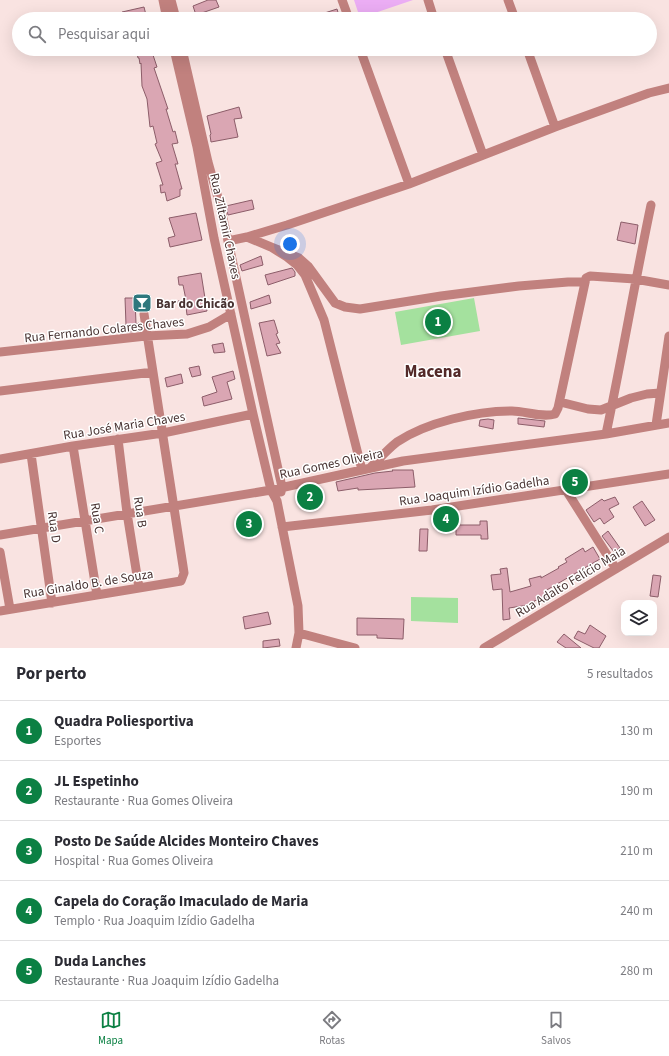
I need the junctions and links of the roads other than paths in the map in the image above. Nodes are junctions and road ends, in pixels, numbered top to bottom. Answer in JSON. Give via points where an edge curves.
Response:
{"nodes":[{"id":1,"x":163,"y":0,"type":"edge"},
{"id":2,"x":171,"y":0,"type":"edge"},
{"id":3,"x":342,"y":0,"type":"edge"},
{"id":4,"x":428,"y":0,"type":"edge"},
{"id":5,"x":508,"y":0,"type":"edge"},
{"id":6,"x":166,"y":12,"type":"edge"},
{"id":7,"x":174,"y":12,"type":"edge"},
{"id":8,"x":346,"y":12,"type":"edge"},
{"id":9,"x":432,"y":12,"type":"edge"},
{"id":10,"x":512,"y":12,"type":"edge"},
{"id":11,"x":176,"y":56,"type":"edge"},
{"id":12,"x":184,"y":56,"type":"edge"},
{"id":13,"x":363,"y":56,"type":"edge"},
{"id":14,"x":448,"y":56,"type":"edge"},
{"id":15,"x":530,"y":56,"type":"edge"},
{"id":16,"x":669,"y":88,"type":"edge"},
{"id":17,"x":555,"y":127,"type":"junction"},
{"id":18,"x":483,"y":155,"type":"junction"},
{"id":19,"x":409,"y":184,"type":"junction"},
{"id":20,"x":220,"y":205,"type":"junction"},
{"id":21,"x":651,"y":205,"type":"dead end"},
{"id":22,"x":208,"y":208,"type":"junction"},
{"id":23,"x":247,"y":237,"type":"junction"},
{"id":24,"x":228,"y":241,"type":"junction"},
{"id":25,"x":271,"y":247,"type":"junction"},
{"id":26,"x":635,"y":279,"type":"junction"},
{"id":27,"x":584,"y":282,"type":"junction"},
{"id":28,"x":669,"y":285,"type":"edge"},
{"id":29,"x":144,"y":314,"type":"dead end"},
{"id":30,"x":231,"y":314,"type":"junction"},
{"id":31,"x":146,"y":336,"type":"junction"},
{"id":32,"x":669,"y":336,"type":"edge"},
{"id":33,"x":0,"y":352,"type":"edge"},
{"id":34,"x":153,"y":372,"type":"junction"},
{"id":35,"x":0,"y":391,"type":"edge"},
{"id":36,"x":660,"y":393,"type":"junction"},
{"id":37,"x":560,"y":402,"type":"junction"},
{"id":38,"x":612,"y":406,"type":"junction"},
{"id":39,"x":252,"y":414,"type":"junction"},
{"id":40,"x":669,"y":423,"type":"edge"},
{"id":41,"x":656,"y":425,"type":"junction"},
{"id":42,"x":162,"y":433,"type":"junction"},
{"id":43,"x":606,"y":434,"type":"junction"},
{"id":44,"x":118,"y":439,"type":"junction"},
{"id":45,"x":73,"y":446,"type":"junction"},
{"id":46,"x":31,"y":454,"type":"junction"},
{"id":47,"x":0,"y":459,"type":"edge"},
{"id":48,"x":366,"y":469,"type":"junction"},
{"id":49,"x":669,"y":474,"type":"edge"},
{"id":50,"x":282,"y":487,"type":"junction"},
{"id":51,"x":271,"y":490,"type":"junction"},
{"id":52,"x":566,"y":490,"type":"junction"},
{"id":53,"x":278,"y":501,"type":"junction"},
{"id":54,"x":173,"y":507,"type":"junction"},
{"id":55,"x":127,"y":513,"type":"junction"},
{"id":56,"x":85,"y":521,"type":"junction"},
{"id":57,"x":282,"y":527,"type":"junction"},
{"id":58,"x":42,"y":528,"type":"junction"},
{"id":59,"x":0,"y":535,"type":"edge"},
{"id":60,"x":669,"y":537,"type":"edge"},
{"id":61,"x":0,"y":552,"type":"edge"},
{"id":62,"x":616,"y":569,"type":"junction"},
{"id":63,"x":140,"y":588,"type":"junction"},
{"id":64,"x":97,"y":595,"type":"junction"},
{"id":65,"x":52,"y":603,"type":"junction"},
{"id":66,"x":10,"y":609,"type":"junction"},
{"id":67,"x":0,"y":610,"type":"edge"},
{"id":68,"x":299,"y":633,"type":"junction"},
{"id":69,"x":296,"y":648,"type":"edge"},
{"id":70,"x":355,"y":648,"type":"edge"},
{"id":71,"x":484,"y":648,"type":"edge"}],
"edges":[{"from":1,"to":6,"type":"street"},
{"from":2,"to":7,"type":"street"},
{"from":3,"to":8,"type":"street"},
{"from":4,"to":9,"type":"street"},
{"from":5,"to":10,"type":"street"},
{"from":11,"to":22,"type":"street","name":"Rua Ziltamir Chaves"},
{"from":12,"to":20,"type":"street","name":"Rua Ziltamir Chaves"},
{"from":13,"to":19,"type":"street"},
{"from":14,"to":18,"type":"street"},
{"from":15,"to":17,"type":"street"},
{"from":16,"to":17,"type":"street"},
{"from":17,"to":18,"type":"street"},
{"from":18,"to":19,"type":"street"},
{"from":19,"to":23,"type":"street"},
{"from":20,"to":22,"type":"street"},
{"from":20,"to":24,"type":"street","name":"Rua Ziltamir Chaves"},
{"from":21,"to":26,"type":"street"},
{"from":22,"to":30,"type":"street","name":"Rua Ziltamir Chaves"},
{"from":23,"to":24,"type":"street"},
{"from":23,"to":25,"type":"street"},
{"from":24,"to":50,"type":"street","name":"Rua Ziltamir Chaves"},
{"from":25,"to":27,"type":"street","via":[[299,258],[335,302],[345,307],[360,309],[512,287]]},
{"from":25,"to":48,"type":"street","via":[[297,265],[305,275],[324,320]]},
{"from":26,"to":27,"type":"street","via":[[590,276]]},
{"from":26,"to":28,"type":"street"},
{"from":26,"to":38,"type":"street"},
{"from":27,"to":37,"type":"street"},
{"from":29,"to":31,"type":"street"},
{"from":30,"to":31,"type":"street","name":"Rua Fernando Colares Chaves","via":[[209,327],[188,334]]},
{"from":30,"to":39,"type":"street","name":"Rua Ziltamir Chaves"},
{"from":31,"to":33,"type":"street","name":"Rua Fernando Colares Chaves"},
{"from":31,"to":34,"type":"street"},
{"from":32,"to":36,"type":"street"},
{"from":34,"to":35,"type":"street"},
{"from":34,"to":42,"type":"street"},
{"from":36,"to":38,"type":"street","via":[[631,398]]},
{"from":36,"to":41,"type":"street"},
{"from":37,"to":38,"type":"street","via":[[601,410]]},
{"from":37,"to":48,"type":"street","via":[[553,414],[484,412],[449,420],[410,434]]},
{"from":38,"to":43,"type":"street"},
{"from":39,"to":42,"type":"street","name":"Rua José Maria Chaves"},
{"from":39,"to":51,"type":"street","name":"Rua Ziltamir Chaves"},
{"from":40,"to":41,"type":"street","name":"Rua Gomes Oliveira"},
{"from":41,"to":43,"type":"street","name":"Rua Gomes Oliveira"},
{"from":42,"to":44,"type":"street","name":"Rua José Maria Chaves"},
{"from":42,"to":54,"type":"street"},
{"from":43,"to":48,"type":"street","name":"Rua Gomes Oliveira","via":[[409,460]]},
{"from":44,"to":45,"type":"street","name":"Rua José Maria Chaves"},
{"from":44,"to":55,"type":"street","name":"Rua B"},
{"from":45,"to":46,"type":"street","name":"Rua José Maria Chaves"},
{"from":45,"to":56,"type":"street","name":"Rua C"},
{"from":46,"to":47,"type":"street","name":"Rua José Maria Chaves"},
{"from":46,"to":58,"type":"street","name":"Rua D"},
{"from":48,"to":50,"type":"street","name":"Rua Gomes Oliveira"},
{"from":49,"to":52,"type":"street","name":"Rua Joaquim Izídio Gadelha"},
{"from":50,"to":51,"type":"street","name":"Rua Gomes Oliveira"},
{"from":50,"to":53,"type":"street","name":"Rua Ziltamir Chaves"},
{"from":51,"to":53,"type":"street","name":"Rua Ziltamir Chaves"},
{"from":51,"to":54,"type":"street","name":"Rua Gomes Oliveira"},
{"from":52,"to":57,"type":"street","name":"Rua Joaquim Izídio Gadelha","via":[[432,510]]},
{"from":52,"to":62,"type":"street"},
{"from":53,"to":57,"type":"street","name":"Rua Ziltamir Chaves"},
{"from":54,"to":55,"type":"street","name":"Rua Gomes Oliveira"},
{"from":54,"to":63,"type":"street","name":"Rua Ginaldo B. de Souza","via":[[184,573],[181,580]]},
{"from":55,"to":56,"type":"street","name":"Rua Gomes Oliveira"},
{"from":55,"to":63,"type":"street","name":"Rua B"},
{"from":56,"to":58,"type":"street","name":"Rua Gomes Oliveira"},
{"from":56,"to":64,"type":"street","name":"Rua C"},
{"from":57,"to":68,"type":"street","name":"Rua Ziltamir Chaves","via":[[298,606]]},
{"from":58,"to":59,"type":"street","name":"Rua Gomes Oliveira"},
{"from":58,"to":65,"type":"street","name":"Rua D"},
{"from":60,"to":62,"type":"street","name":"Rua Adalto Felício Maia"},
{"from":61,"to":66,"type":"street"},
{"from":62,"to":71,"type":"street","name":"Rua Adalto Felício Maia"},
{"from":63,"to":64,"type":"street","name":"Rua Ginaldo B. de Souza"},
{"from":64,"to":65,"type":"street","name":"Rua Ginaldo B. de Souza"},
{"from":65,"to":66,"type":"street","name":"Rua Ginaldo B. de Souza"},
{"from":66,"to":67,"type":"street","name":"Rua Ginaldo B. de Souza"},
{"from":68,"to":69,"type":"street","name":"Rua Ziltamir Chaves"},
{"from":68,"to":70,"type":"street"}]}
